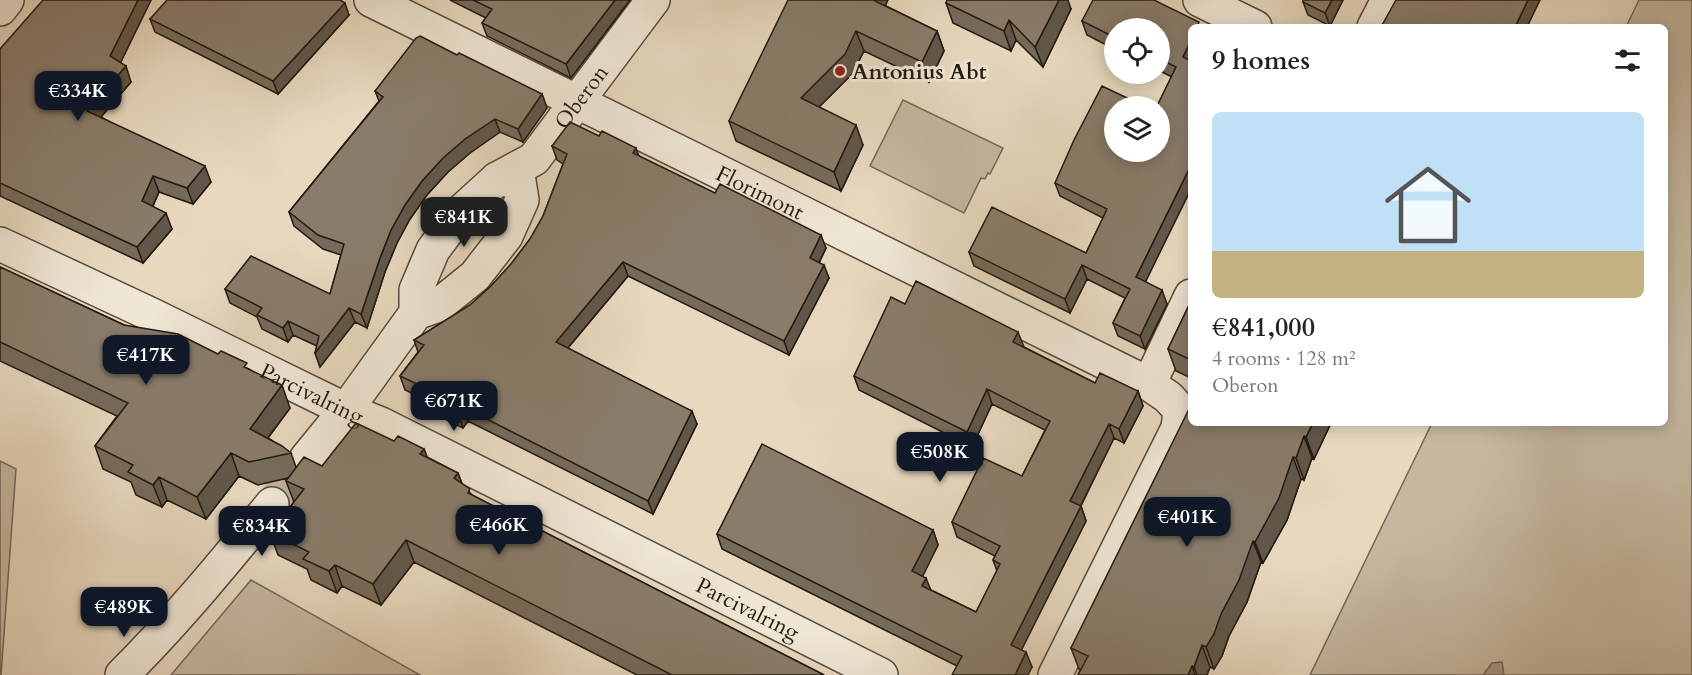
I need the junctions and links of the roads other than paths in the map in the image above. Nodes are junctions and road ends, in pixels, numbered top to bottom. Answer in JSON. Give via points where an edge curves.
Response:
{"nodes":[{"id":1,"x":7,"y":0,"type":"edge"},
{"id":2,"x":371,"y":0,"type":"edge"},
{"id":3,"x":653,"y":0,"type":"edge"},
{"id":4,"x":1200,"y":0,"type":"edge"},
{"id":5,"x":1388,"y":0,"type":"edge"},
{"id":6,"x":0,"y":9,"type":"edge"},
{"id":7,"x":1249,"y":24,"type":"edge"},
{"id":8,"x":1376,"y":24,"type":"edge"},
{"id":9,"x":567,"y":98,"type":"junction"},
{"id":10,"x":497,"y":179,"type":"junction"},
{"id":11,"x":0,"y":244,"type":"edge"},
{"id":12,"x":1188,"y":302,"type":"edge"},
{"id":13,"x":416,"y":313,"type":"junction"},
{"id":14,"x":1149,"y":384,"type":"junction"},
{"id":15,"x":346,"y":410,"type":"junction"},
{"id":16,"x":306,"y":459,"type":"tunnel mouth"},
{"id":17,"x":272,"y":504,"type":"tunnel mouth"},
{"id":18,"x":161,"y":636,"type":"junction"},
{"id":19,"x":122,"y":675,"type":"edge"},
{"id":20,"x":141,"y":675,"type":"edge"},
{"id":21,"x":881,"y":675,"type":"edge"},
{"id":22,"x":1055,"y":675,"type":"edge"}],
"edges":[{"from":1,"to":6,"type":"street"},
{"from":2,"to":9,"type":"street","name":"Florimont"},
{"from":3,"to":9,"type":"street","name":"Oberon"},
{"from":4,"to":7,"type":"street"},
{"from":5,"to":8,"type":"street"},
{"from":9,"to":10,"type":"street","name":"Oberon","via":[[534,159]]},
{"from":9,"to":14,"type":"street","name":"Florimont"},
{"from":10,"to":13,"type":"street","name":"Oberon","via":[[463,210],[433,250],[416,290]]},
{"from":10,"to":13,"type":"street","via":[[519,181],[522,200],[506,236],[475,276],[439,305]]},
{"from":11,"to":15,"type":"street","name":"Parcivalring"},
{"from":12,"to":14,"type":"street"},
{"from":13,"to":15,"type":"street"},
{"from":14,"to":22,"type":"street","via":[[1180,410],[1178,428]]},
{"from":15,"to":16,"type":"street"},
{"from":15,"to":21,"type":"street","name":"Parcivalring"},
{"from":17,"to":18,"type":"street"},
{"from":18,"to":19,"type":"street"},
{"from":18,"to":20,"type":"street"}]}
